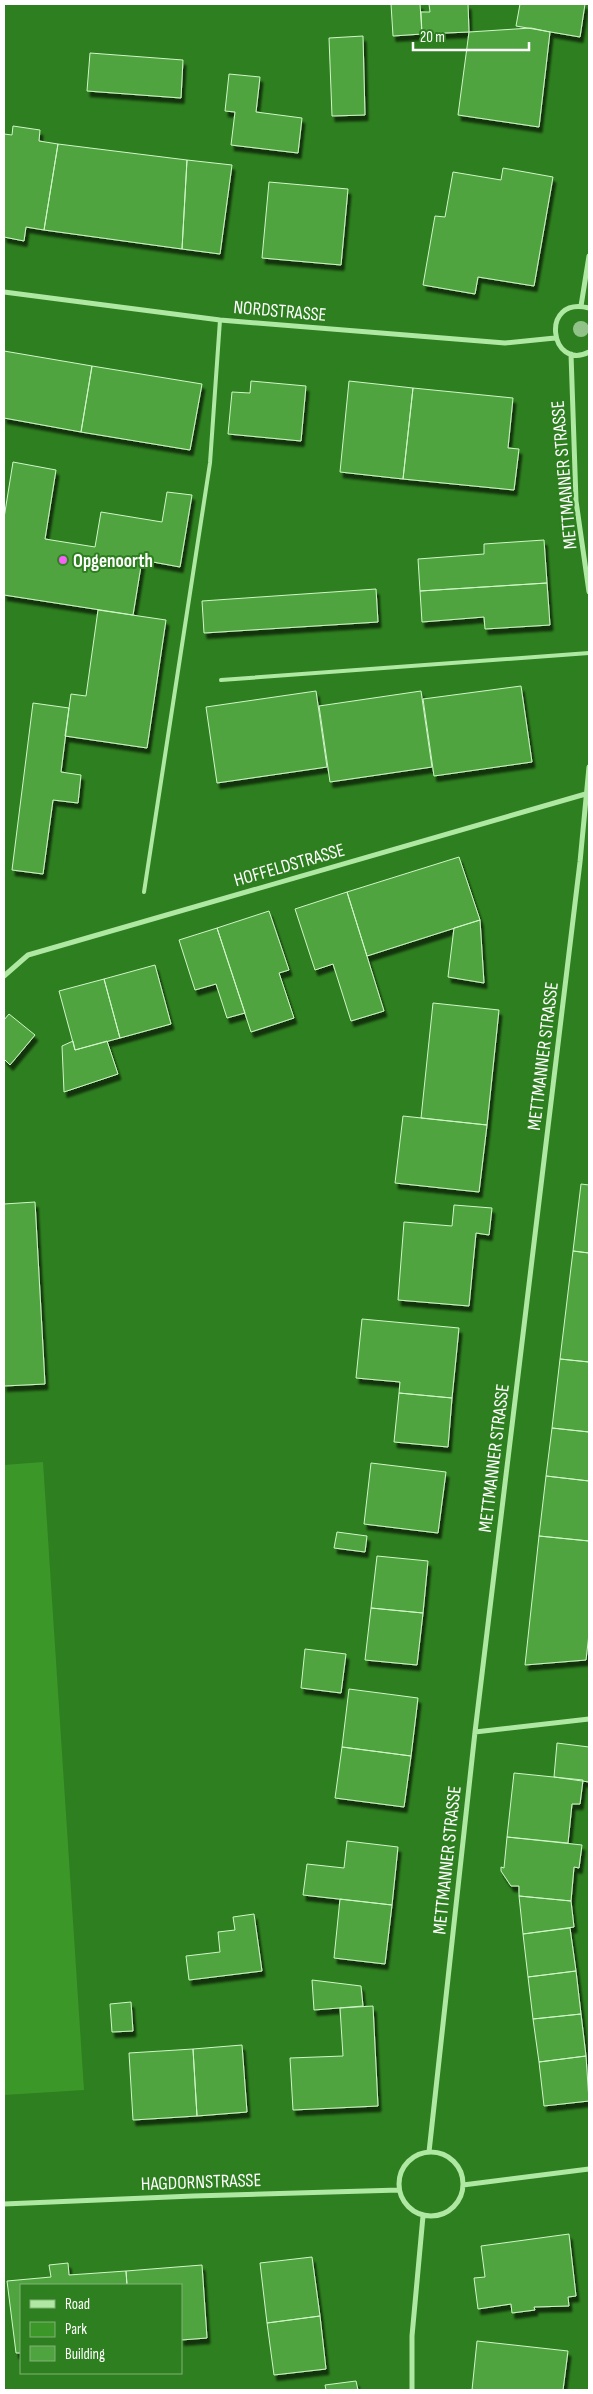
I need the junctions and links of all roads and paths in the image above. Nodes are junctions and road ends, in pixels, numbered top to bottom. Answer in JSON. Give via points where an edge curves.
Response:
{"nodes":[{"id":1,"x":589,"y":256,"type":"edge"},
{"id":2,"x":4,"y":292,"type":"edge"},
{"id":3,"x":581,"y":306,"type":"junction"},
{"id":4,"x":589,"y":308,"type":"edge"},
{"id":5,"x":220,"y":320,"type":"junction"},
{"id":6,"x":555,"y":338,"type":"junction"},
{"id":7,"x":589,"y":352,"type":"edge"},
{"id":8,"x":571,"y":354,"type":"junction"},
{"id":9,"x":589,"y":592,"type":"edge"},
{"id":10,"x":589,"y":653,"type":"edge"},
{"id":11,"x":221,"y":680,"type":"dead end"},
{"id":12,"x":589,"y":767,"type":"edge"},
{"id":13,"x":588,"y":793,"type":"edge"},
{"id":14,"x":144,"y":892,"type":"dead end"},
{"id":15,"x":4,"y":976,"type":"edge"},
{"id":16,"x":589,"y":1720,"type":"edge"},
{"id":17,"x":475,"y":1732,"type":"junction"},
{"id":18,"x":429,"y":2152,"type":"junction"},
{"id":19,"x":589,"y":2170,"type":"edge"},
{"id":20,"x":463,"y":2185,"type":"junction"},
{"id":21,"x":399,"y":2190,"type":"junction"},
{"id":22,"x":4,"y":2204,"type":"edge"},
{"id":23,"x":423,"y":2216,"type":"junction"},
{"id":24,"x":412,"y":2390,"type":"edge"}],
"edges":[{"from":1,"to":3,"type":"street"},
{"from":2,"to":5,"type":"street","name":"NORDSTRASSE"},
{"from":3,"to":4,"type":"street"},
{"from":3,"to":6,"type":"street","via":[[566,310],[556,321]]},
{"from":5,"to":6,"type":"street","name":"NORDSTRASSE","via":[[505,343]]},
{"from":5,"to":14,"type":"lane","via":[[210,463]]},
{"from":6,"to":8,"type":"street"},
{"from":7,"to":8,"type":"street"},
{"from":8,"to":9,"type":"street","name":"METTMANNER STRASSE","via":[[576,501]]},
{"from":10,"to":11,"type":"lane"},
{"from":12,"to":13,"type":"street","name":"METTMANNER STRASSE"},
{"from":13,"to":15,"type":"street","name":"HOFFELDSTRASSE","via":[[28,955]]},
{"from":13,"to":17,"type":"street","name":"METTMANNER STRASSE"},
{"from":16,"to":17,"type":"street"},
{"from":17,"to":18,"type":"street","name":"METTMANNER STRASSE"},
{"from":18,"to":20,"type":"street","via":[[449,2158],[462,2175]]},
{"from":18,"to":21,"type":"street","via":[[405,2164],[400,2172]]},
{"from":19,"to":20,"type":"street"},
{"from":20,"to":23,"type":"street","via":[[457,2203],[450,2210],[432,2217]]},
{"from":21,"to":22,"type":"street","name":"HAGDORNSTRASSE"},
{"from":21,"to":23,"type":"street","via":[[403,2202]]},
{"from":23,"to":24,"type":"street","via":[[412,2336]]}]}
